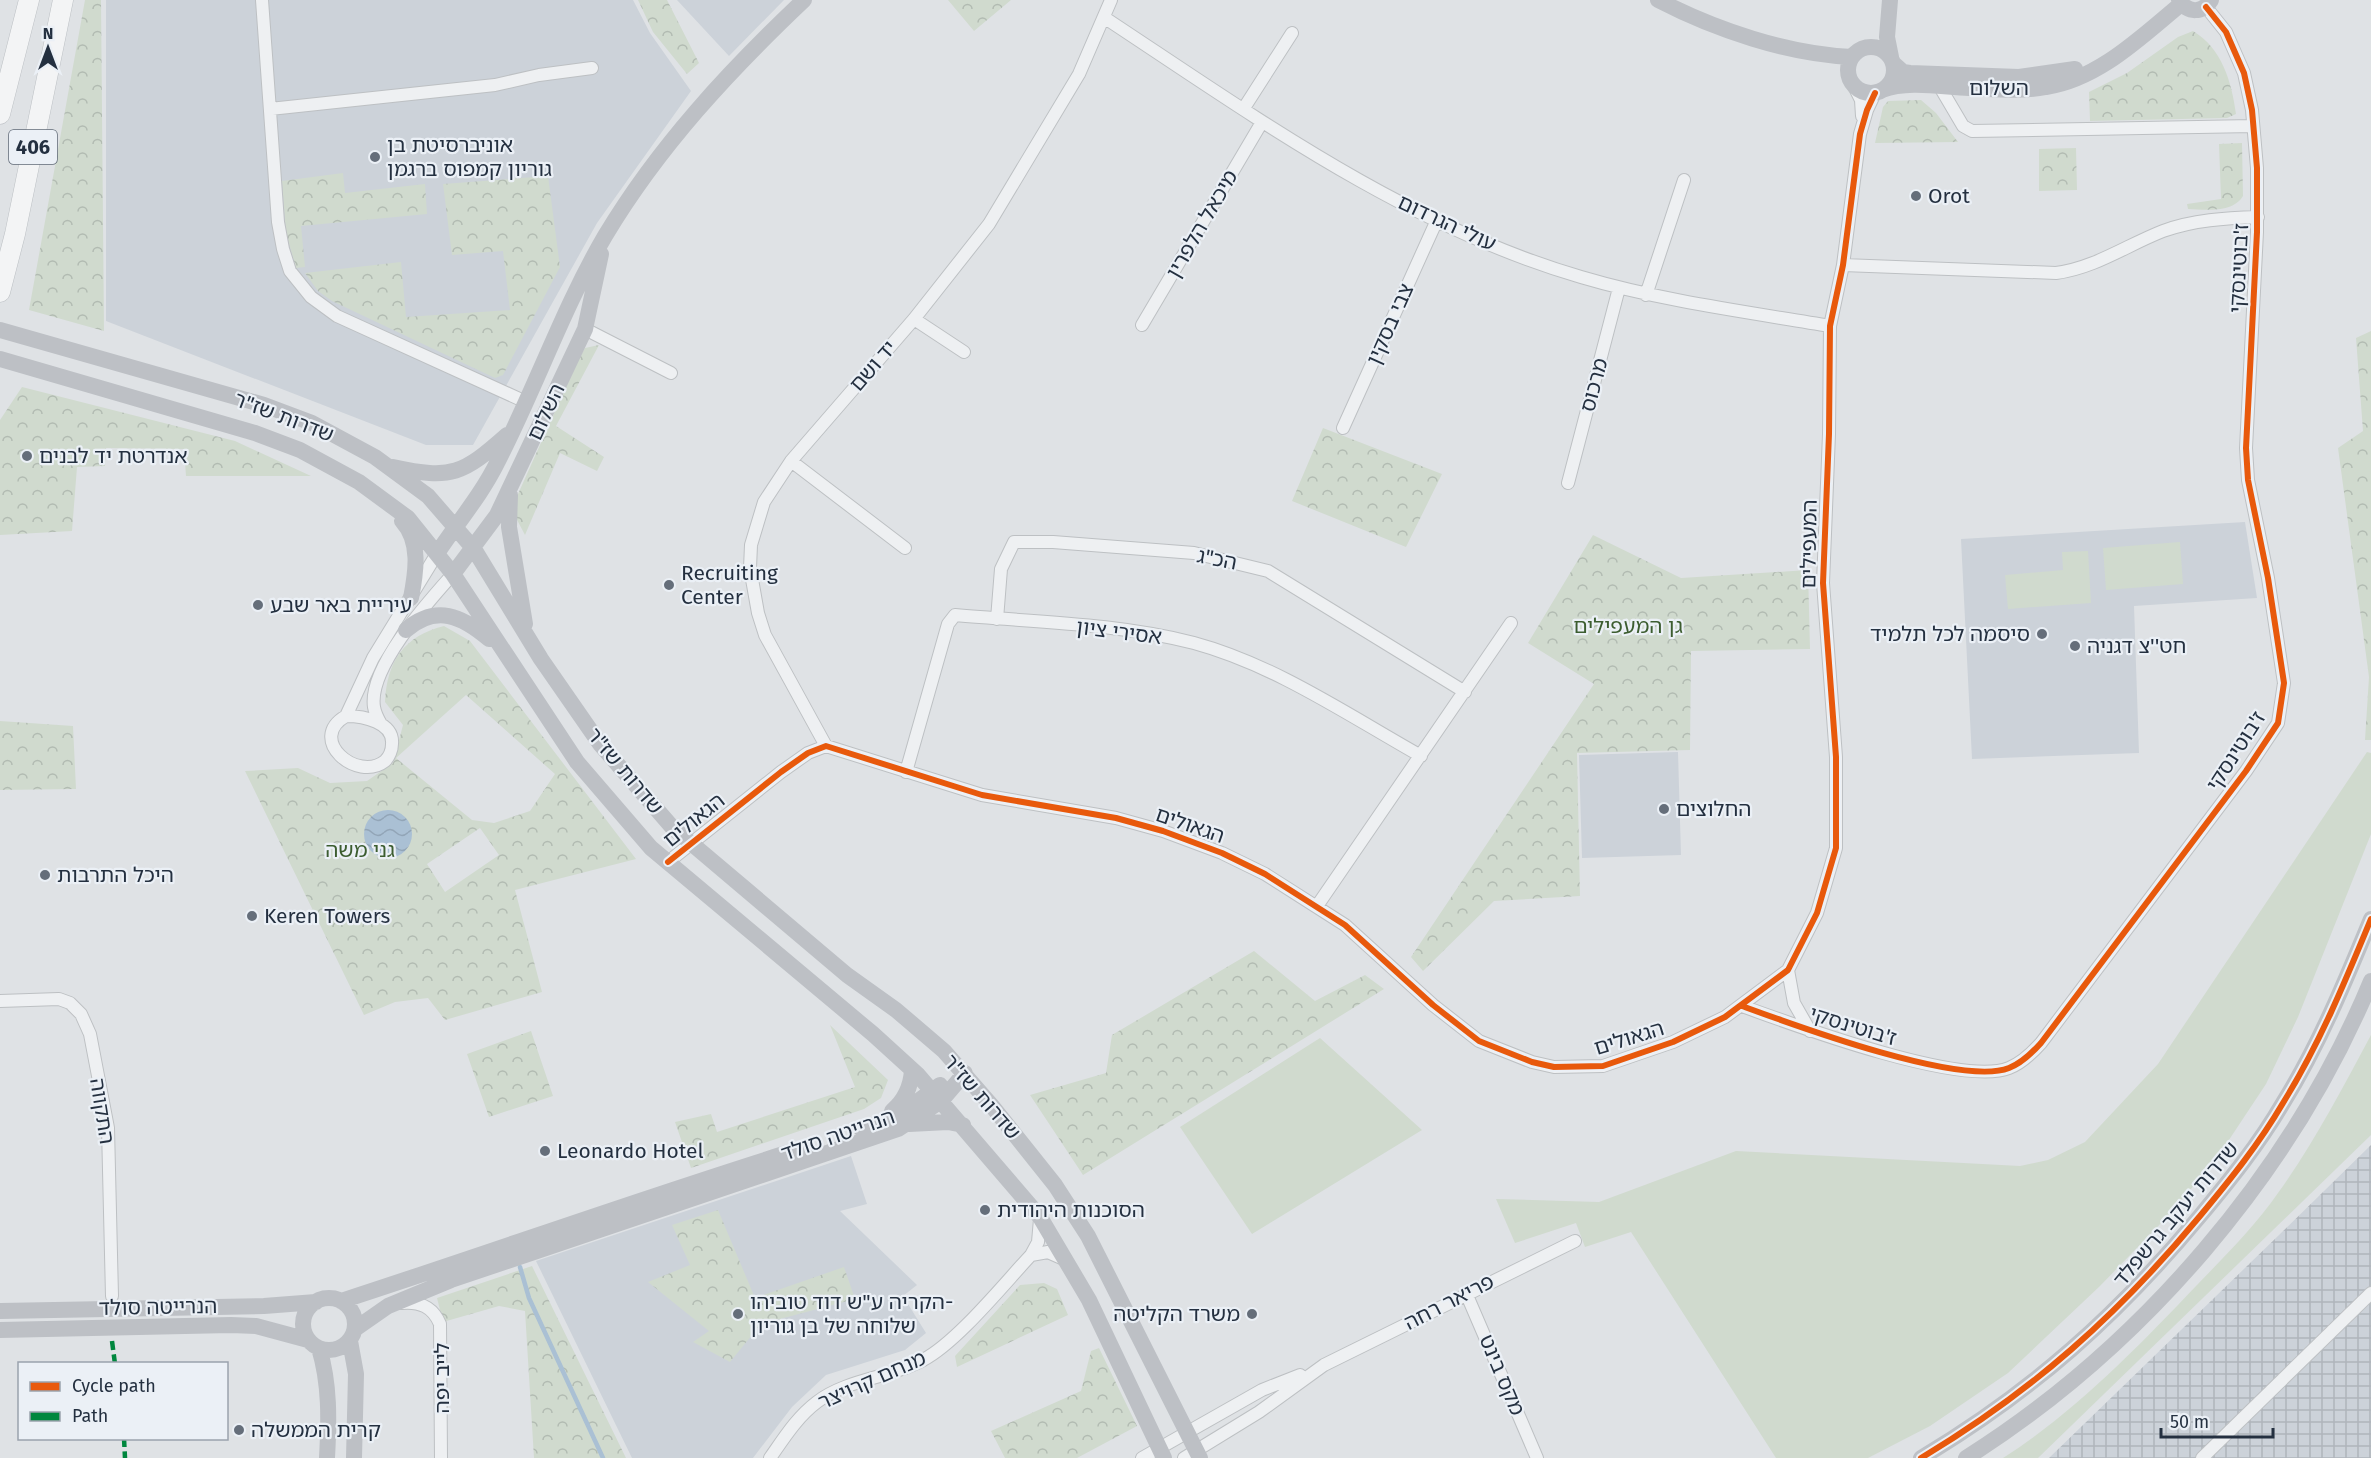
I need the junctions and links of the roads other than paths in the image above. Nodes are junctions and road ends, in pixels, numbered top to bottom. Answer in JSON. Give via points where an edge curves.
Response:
{"nodes":[{"id":1,"x":29,"y":0,"type":"edge"},
{"id":2,"x":63,"y":0,"type":"edge"},
{"id":3,"x":262,"y":0,"type":"edge"},
{"id":4,"x":804,"y":0,"type":"edge"},
{"id":5,"x":1111,"y":0,"type":"edge"},
{"id":6,"x":1659,"y":0,"type":"edge"},
{"id":7,"x":2180,"y":2,"type":"edge"},
{"id":8,"x":2209,"y":4,"type":"edge"},
{"id":9,"x":1889,"y":7,"type":"edge"},
{"id":10,"x":1105,"y":18,"type":"junction"},
{"id":11,"x":1292,"y":33,"type":"dead end"},
{"id":12,"x":1798,"y":49,"type":"junction"},
{"id":13,"x":1858,"y":52,"type":"junction"},
{"id":14,"x":1893,"y":60,"type":"junction"},
{"id":15,"x":2110,"y":60,"type":"junction"},
{"id":16,"x":592,"y":68,"type":"dead end"},
{"id":17,"x":1852,"y":82,"type":"junction"},
{"id":18,"x":1940,"y":87,"type":"junction"},
{"id":19,"x":1879,"y":92,"type":"junction"},
{"id":20,"x":1244,"y":108,"type":"junction"},
{"id":21,"x":270,"y":109,"type":"junction"},
{"id":22,"x":0,"y":114,"type":"edge"},
{"id":23,"x":1262,"y":122,"type":"junction"},
{"id":24,"x":1862,"y":123,"type":"junction"},
{"id":25,"x":2253,"y":126,"type":"junction"},
{"id":26,"x":1684,"y":180,"type":"dead end"},
{"id":27,"x":2258,"y":217,"type":"junction"},
{"id":28,"x":1437,"y":220,"type":"junction"},
{"id":29,"x":606,"y":235,"type":"junction"},
{"id":30,"x":1843,"y":265,"type":"junction"},
{"id":31,"x":1619,"y":288,"type":"junction"},
{"id":32,"x":0,"y":292,"type":"edge"},
{"id":33,"x":1646,"y":295,"type":"junction"},
{"id":34,"x":914,"y":319,"type":"junction"},
{"id":35,"x":1142,"y":326,"type":"dead end"},
{"id":36,"x":1830,"y":326,"type":"junction"},
{"id":37,"x":585,"y":329,"type":"junction"},
{"id":38,"x":0,"y":330,"type":"edge"},
{"id":39,"x":964,"y":352,"type":"dead end"},
{"id":40,"x":0,"y":358,"type":"edge"},
{"id":41,"x":671,"y":373,"type":"dead end"},
{"id":42,"x":526,"y":402,"type":"junction"},
{"id":43,"x":1343,"y":428,"type":"dead end"},
{"id":44,"x":512,"y":431,"type":"junction"},
{"id":45,"x":792,"y":462,"type":"junction"},
{"id":46,"x":386,"y":465,"type":"junction"},
{"id":47,"x":1568,"y":483,"type":"dead end"},
{"id":48,"x":510,"y":486,"type":"junction"},
{"id":49,"x":379,"y":495,"type":"junction"},
{"id":50,"x":456,"y":526,"type":"junction"},
{"id":51,"x":904,"y":548,"type":"dead end"},
{"id":52,"x":474,"y":549,"type":"junction"},
{"id":53,"x":438,"y":552,"type":"junction"},
{"id":54,"x":453,"y":574,"type":"junction"},
{"id":55,"x":411,"y":598,"type":"junction"},
{"id":56,"x":997,"y":619,"type":"junction"},
{"id":57,"x":1511,"y":623,"type":"dead end"},
{"id":58,"x":406,"y":630,"type":"junction"},
{"id":59,"x":527,"y":636,"type":"junction"},
{"id":60,"x":501,"y":649,"type":"junction"},
{"id":61,"x":1465,"y":692,"type":"junction"},
{"id":62,"x":346,"y":716,"type":"junction"},
{"id":63,"x":381,"y":724,"type":"junction"},
{"id":64,"x":826,"y":746,"type":"junction"},
{"id":65,"x":1421,"y":756,"type":"junction"},
{"id":66,"x":906,"y":772,"type":"junction"},
{"id":67,"x":691,"y":843,"type":"junction"},
{"id":68,"x":668,"y":862,"type":"junction"},
{"id":69,"x":1317,"y":906,"type":"junction"},
{"id":70,"x":2371,"y":920,"type":"edge"},
{"id":71,"x":1788,"y":970,"type":"junction"},
{"id":72,"x":2371,"y":981,"type":"edge"},
{"id":73,"x":0,"y":1001,"type":"edge"},
{"id":74,"x":1742,"y":1006,"type":"junction"},
{"id":75,"x":1810,"y":1031,"type":"junction"},
{"id":76,"x":912,"y":1070,"type":"junction"},
{"id":77,"x":965,"y":1073,"type":"junction"},
{"id":78,"x":936,"y":1096,"type":"junction"},
{"id":79,"x":906,"y":1124,"type":"junction"},
{"id":80,"x":963,"y":1125,"type":"junction"},
{"id":81,"x":871,"y":1128,"type":"junction"},
{"id":82,"x":1040,"y":1217,"type":"junction"},
{"id":83,"x":1575,"y":1241,"type":"dead end"},
{"id":84,"x":1031,"y":1255,"type":"junction"},
{"id":85,"x":1069,"y":1262,"type":"junction"},
{"id":86,"x":1466,"y":1293,"type":"junction"},
{"id":87,"x":2371,"y":1293,"type":"edge"},
{"id":88,"x":112,"y":1296,"type":"dead end"},
{"id":89,"x":341,"y":1301,"type":"junction"},
{"id":90,"x":316,"y":1302,"type":"junction"},
{"id":91,"x":388,"y":1306,"type":"junction"},
{"id":92,"x":0,"y":1311,"type":"edge"},
{"id":93,"x":0,"y":1330,"type":"edge"},
{"id":94,"x":352,"y":1335,"type":"junction"},
{"id":95,"x":314,"y":1344,"type":"junction"},
{"id":96,"x":1324,"y":1365,"type":"junction"},
{"id":97,"x":1187,"y":1430,"type":"junction"},
{"id":98,"x":1162,"y":1453,"type":"edge"},
{"id":99,"x":1193,"y":1456,"type":"edge"},
{"id":100,"x":327,"y":1458,"type":"edge"},
{"id":101,"x":354,"y":1458,"type":"edge"},
{"id":102,"x":441,"y":1458,"type":"edge"},
{"id":103,"x":770,"y":1458,"type":"edge"},
{"id":104,"x":1142,"y":1458,"type":"edge"},
{"id":105,"x":1537,"y":1458,"type":"edge"},
{"id":106,"x":1921,"y":1458,"type":"edge"},
{"id":107,"x":1966,"y":1458,"type":"edge"},
{"id":108,"x":2202,"y":1458,"type":"edge"}],
"edges":[{"from":1,"to":22,"type":"main road","number":"406"},
{"from":2,"to":32,"type":"main road","number":"406"},
{"from":3,"to":21,"type":"street"},
{"from":4,"to":29,"type":"main road","name":"השלום","via":[[760,41],[688,120],[659,155]]},
{"from":5,"to":10,"type":"street","name":"יד ושם"},
{"from":6,"to":12,"type":"main road","via":[[1696,18]]},
{"from":7,"to":8,"type":"main road","via":[[2196,11]]},
{"from":7,"to":15,"type":"main road","name":"השלום"},
{"from":8,"to":25,"type":"street","name":"ז'בוטינסקי","via":[[2244,73]]},
{"from":9,"to":13,"type":"main road","via":[[1879,37]]},
{"from":9,"to":14,"type":"main road","via":[[1887,37]]},
{"from":10,"to":20,"type":"street","name":"עולי הגרדום"},
{"from":10,"to":34,"type":"street","name":"יד ושם","via":[[1079,74],[989,224]]},
{"from":11,"to":20,"type":"street"},
{"from":12,"to":13,"type":"main road"},
{"from":12,"to":17,"type":"main road","via":[[1831,63]]},
{"from":13,"to":14,"type":"main road","via":[[1879,47]]},
{"from":13,"to":17,"type":"main road","via":[[1848,71]]},
{"from":14,"to":15,"type":"main road","name":"השלום","via":[[1910,74],[2019,77],[2055,74]]},
{"from":14,"to":19,"type":"main road","via":[[1894,76]]},
{"from":15,"to":18,"type":"main road","name":"השלום","via":[[2086,74],[2048,87]]},
{"from":16,"to":21,"type":"street","via":[[495,85]]},
{"from":17,"to":19,"type":"main road","via":[[1867,93]]},
{"from":17,"to":24,"type":"street","name":"המעפילים","via":[[1861,100]]},
{"from":18,"to":19,"type":"main road","name":"השלום","via":[[1902,86]]},
{"from":18,"to":25,"type":"street","via":[[1958,119],[1972,131]]},
{"from":19,"to":24,"type":"street","name":"המעפילים"},
{"from":20,"to":23,"type":"street","name":"עולי הגרדום"},
{"from":21,"to":42,"type":"street","via":[[283,249],[290,271],[311,297],[357,326]]},
{"from":23,"to":28,"type":"street","name":"עולי הגרדום","via":[[1350,177]]},
{"from":23,"to":35,"type":"street","name":"מיכאל הלפרין"},
{"from":24,"to":30,"type":"street","name":"המעפילים"},
{"from":25,"to":27,"type":"street","name":"ז'בוטינסקי"},
{"from":26,"to":33,"type":"street"},
{"from":27,"to":30,"type":"street","via":[[2179,226],[2067,271]]},
{"from":27,"to":75,"type":"street","name":"ז'בוטינסקי","via":[[2246,448],[2284,683],[2278,723],[2029,1056],[2009,1069],[1982,1073],[1906,1059]]},
{"from":28,"to":31,"type":"street","name":"עולי הגרדום","via":[[1578,277]]},
{"from":28,"to":43,"type":"street","name":"צבי בסקין"},
{"from":29,"to":37,"type":"main road","name":"השלום"},
{"from":29,"to":42,"type":"main road","name":"השלום","via":[[564,312]]},
{"from":30,"to":36,"type":"street","name":"המעפילים"},
{"from":31,"to":33,"type":"street","name":"עולי הגרדום"},
{"from":31,"to":47,"type":"street","name":"מרכוס"},
{"from":33,"to":36,"type":"street","name":"עולי הגרדום"},
{"from":34,"to":39,"type":"street"},
{"from":34,"to":45,"type":"street","name":"יד ושם"},
{"from":36,"to":71,"type":"street","name":"המעפילים","via":[[1823,583],[1836,757],[1836,848],[1817,913]]},
{"from":37,"to":41,"type":"street"},
{"from":37,"to":48,"type":"main road","name":"השלום"},
{"from":38,"to":46,"type":"main road","name":"שדרות שז\"ר","via":[[264,405],[312,423]]},
{"from":40,"to":49,"type":"main road","name":"שדרות שז\"ר","via":[[255,433],[300,450]]},
{"from":42,"to":44,"type":"main road","name":"השלום"},
{"from":44,"to":46,"type":"main road","via":[[475,464],[453,472],[421,473]]},
{"from":44,"to":50,"type":"main road","name":"השלום","via":[[479,495]]},
{"from":45,"to":51,"type":"street"},
{"from":45,"to":64,"type":"street","name":"יד ושם","via":[[764,502],[751,545],[750,568],[765,635]]},
{"from":46,"to":50,"type":"main road","name":"שדרות שז\"ר","via":[[428,496]]},
{"from":48,"to":52,"type":"main road","name":"השלום","via":[[497,515]]},
{"from":48,"to":59,"type":"main road","via":[[509,527]]},
{"from":49,"to":53,"type":"main road","name":"שדרות שז\"ר","via":[[408,518]]},
{"from":49,"to":55,"type":"main road","via":[[409,528],[416,564]]},
{"from":50,"to":52,"type":"main road","name":"שדרות שז\"ר"},
{"from":50,"to":53,"type":"main road","name":"השלום"},
{"from":52,"to":54,"type":"main road","name":"השלום"},
{"from":52,"to":59,"type":"main road","name":"שדרות שז\"ר"},
{"from":53,"to":54,"type":"main road","name":"שדרות שז\"ר"},
{"from":53,"to":55,"type":"street"},
{"from":54,"to":58,"type":"street"},
{"from":54,"to":60,"type":"main road","name":"שדרות שז\"ר"},
{"from":55,"to":62,"type":"street","via":[[373,658]]},
{"from":56,"to":61,"type":"street","name":"הכ\"ג","via":[[1000,569],[1014,542],[1194,553],[1268,572]]},
{"from":56,"to":65,"type":"street","name":"אסירי ציון","via":[[1161,636],[1222,652],[1298,686]]},
{"from":56,"to":66,"type":"street","name":"אסירי ציון","via":[[955,615],[948,624]]},
{"from":57,"to":61,"type":"street"},
{"from":58,"to":60,"type":"main road","via":[[429,615],[460,619]]},
{"from":58,"to":63,"type":"street","via":[[374,695],[374,708]]},
{"from":59,"to":67,"type":"main road","name":"שדרות שז\"ר","via":[[600,744],[672,827]]},
{"from":60,"to":68,"type":"main road","name":"שדרות שז\"ר","via":[[577,762],[651,848]]},
{"from":61,"to":65,"type":"street"},
{"from":62,"to":63,"type":"street"},
{"from":62,"to":63,"type":"street","via":[[334,726],[331,738],[336,753],[354,765],[368,768],[386,760],[393,738]]},
{"from":64,"to":66,"type":"street","name":"הגאולים"},
{"from":64,"to":67,"type":"street","name":"הגאולים","via":[[808,753]]},
{"from":65,"to":69,"type":"street"},
{"from":66,"to":69,"type":"street","name":"הגאולים","via":[[982,795],[1116,818],[1163,831],[1222,853]]},
{"from":67,"to":68,"type":"street","name":"הגאולים"},
{"from":67,"to":77,"type":"main road","name":"שדרות שז\"ר","via":[[847,975],[896,1010]]},
{"from":68,"to":76,"type":"main road","name":"שדרות שז\"ר"},
{"from":69,"to":74,"type":"street","name":"הגאולים","via":[[1479,1041],[1532,1062],[1577,1068],[1624,1061],[1698,1032]]},
{"from":70,"to":106,"type":"main road","name":"שדרות יעקב גרשפלד","via":[[2313,1051],[2283,1104],[2244,1162],[2168,1254],[2068,1355],[2023,1391]]},
{"from":71,"to":74,"type":"street","name":"המעפילים"},
{"from":71,"to":75,"type":"street","name":"ז'בוטינסקי","via":[[1794,1003]]},
{"from":72,"to":107,"type":"main road","name":"שדרות יעקב גרשפלד","via":[[2303,1116],[2263,1176],[2186,1269],[2092,1365],[2037,1410]]},
{"from":73,"to":88,"type":"street","name":"התקווה","via":[[59,999],[70,1003],[81,1014],[90,1034],[108,1128]]},
{"from":74,"to":75,"type":"street","name":"ז'בוטינסקי"},
{"from":76,"to":78,"type":"main road","name":"שדרות שז\"ר"},
{"from":76,"to":81,"type":"main road","via":[[902,1102]]},
{"from":77,"to":78,"type":"main road","name":"הנרייטה סולד"},
{"from":77,"to":97,"type":"main road","name":"שדרות שז\"ר","via":[[1055,1185],[1088,1236]]},
{"from":78,"to":79,"type":"main road","name":"הנרייטה סולד"},
{"from":78,"to":80,"type":"main road","name":"שדרות שז\"ר"},
{"from":78,"to":81,"type":"main road","name":"הנרייטה סולד"},
{"from":79,"to":80,"type":"main road"},
{"from":79,"to":91,"type":"main road","name":"הנרייטה סולד","via":[[451,1280]]},
{"from":80,"to":82,"type":"main road","name":"שדרות שז\"ר"},
{"from":81,"to":89,"type":"main road","name":"הנרייטה סולד","via":[[688,1184]]},
{"from":82,"to":84,"type":"street","name":"מנחם קרויצר","via":[[1038,1242]]},
{"from":82,"to":85,"type":"main road","name":"שדרות שז\"ר"},
{"from":83,"to":86,"type":"street","name":"פריאר רחה"},
{"from":84,"to":85,"type":"street","via":[[1048,1252]]},
{"from":84,"to":103,"type":"street","name":"מנחם קרויצר","via":[[961,1329],[924,1360],[818,1401],[798,1419]]},
{"from":85,"to":98,"type":"main road","name":"שדרות שז\"ר"},
{"from":86,"to":96,"type":"street","name":"פריאר רחה"},
{"from":86,"to":105,"type":"street","name":"מקס בינט"},
{"from":87,"to":108,"type":"street"},
{"from":89,"to":90,"type":"main road"},
{"from":89,"to":94,"type":"main road","via":[[353,1313]]},
{"from":90,"to":92,"type":"main road","name":"הנרייטה סולד"},
{"from":90,"to":95,"type":"main road","via":[[304,1319]]},
{"from":91,"to":94,"type":"main road","name":"הנרייטה סולד"},
{"from":91,"to":102,"type":"street","name":"לייב יפה","via":[[420,1304],[436,1314],[440,1324]]},
{"from":93,"to":95,"type":"main road","name":"הנרייטה סולד","via":[[256,1326]]},
{"from":94,"to":95,"type":"main road","via":[[339,1348]]},
{"from":94,"to":101,"type":"main road","via":[[356,1374]]},
{"from":95,"to":100,"type":"main road","via":[[325,1368]]},
{"from":96,"to":97,"type":"street","name":"פריאר רחה","via":[[1262,1390]]},
{"from":96,"to":99,"type":"street","name":"פריאר רחה"},
{"from":97,"to":98,"type":"street","name":"פריאר רחה"},
{"from":97,"to":99,"type":"main road","name":"שדרות שז\"ר"},
{"from":98,"to":104,"type":"street","name":"פריאר רחה"}]}
